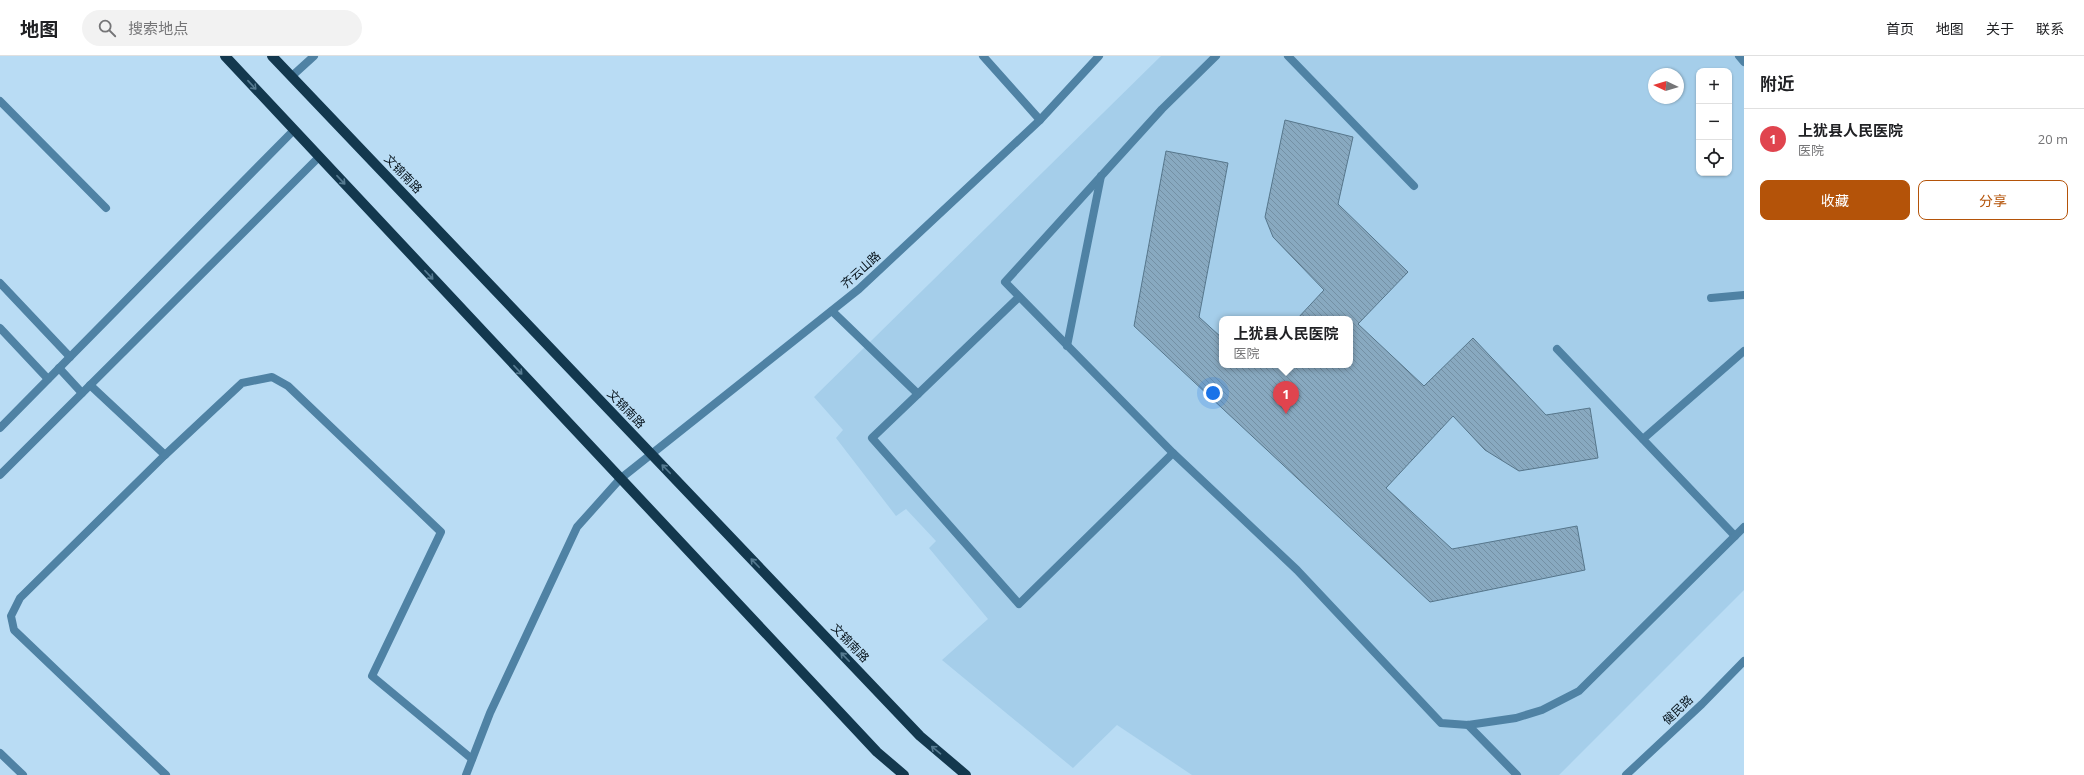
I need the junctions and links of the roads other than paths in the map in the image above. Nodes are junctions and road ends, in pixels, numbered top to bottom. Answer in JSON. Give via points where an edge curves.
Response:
{"nodes":[{"id":1,"x":226,"y":56,"type":"edge"},
{"id":2,"x":272,"y":56,"type":"edge"},
{"id":3,"x":314,"y":56,"type":"edge"},
{"id":4,"x":983,"y":56,"type":"edge"},
{"id":5,"x":1099,"y":56,"type":"edge"},
{"id":6,"x":1216,"y":56,"type":"edge"},
{"id":7,"x":1288,"y":56,"type":"edge"},
{"id":8,"x":1739,"y":56,"type":"edge"},
{"id":9,"x":1744,"y":62,"type":"edge"},
{"id":10,"x":292,"y":76,"type":"junction"},
{"id":11,"x":0,"y":101,"type":"edge"},
{"id":12,"x":1040,"y":120,"type":"junction"},
{"id":13,"x":294,"y":130,"type":"junction"},
{"id":14,"x":320,"y":157,"type":"junction"},
{"id":15,"x":1101,"y":176,"type":"junction"},
{"id":16,"x":1414,"y":186,"type":"dead end"},
{"id":17,"x":106,"y":208,"type":"dead end"},
{"id":18,"x":0,"y":283,"type":"edge"},
{"id":19,"x":1744,"y":295,"type":"edge"},
{"id":20,"x":1019,"y":298,"type":"junction"},
{"id":21,"x":1711,"y":298,"type":"dead end"},
{"id":22,"x":832,"y":311,"type":"junction"},
{"id":23,"x":0,"y":328,"type":"edge"},
{"id":24,"x":1067,"y":346,"type":"junction"},
{"id":25,"x":1557,"y":349,"type":"dead end"},
{"id":26,"x":1744,"y":351,"type":"edge"},
{"id":27,"x":70,"y":357,"type":"junction"},
{"id":28,"x":59,"y":368,"type":"junction"},
{"id":29,"x":48,"y":379,"type":"junction"},
{"id":30,"x":90,"y":385,"type":"junction"},
{"id":31,"x":82,"y":393,"type":"junction"},
{"id":32,"x":918,"y":394,"type":"junction"},
{"id":33,"x":0,"y":428,"type":"edge"},
{"id":34,"x":1643,"y":439,"type":"junction"},
{"id":35,"x":650,"y":453,"type":"junction"},
{"id":36,"x":1173,"y":453,"type":"junction"},
{"id":37,"x":165,"y":455,"type":"junction"},
{"id":38,"x":0,"y":475,"type":"edge"},
{"id":39,"x":620,"y":479,"type":"junction"},
{"id":40,"x":1744,"y":527,"type":"edge"},
{"id":41,"x":1735,"y":536,"type":"junction"},
{"id":42,"x":1744,"y":661,"type":"edge"},
{"id":43,"x":1468,"y":725,"type":"junction"},
{"id":44,"x":0,"y":753,"type":"edge"},
{"id":45,"x":472,"y":759,"type":"junction"},
{"id":46,"x":23,"y":775,"type":"edge"},
{"id":47,"x":166,"y":775,"type":"edge"},
{"id":48,"x":466,"y":775,"type":"edge"},
{"id":49,"x":904,"y":775,"type":"edge"},
{"id":50,"x":966,"y":775,"type":"edge"},
{"id":51,"x":1517,"y":775,"type":"edge"},
{"id":52,"x":1626,"y":775,"type":"edge"}],
"edges":[{"from":1,"to":13,"type":"main road","one_way":true},
{"from":2,"to":10,"type":"main road","name":"文锦南路"},
{"from":3,"to":10,"type":"street"},
{"from":4,"to":12,"type":"street"},
{"from":5,"to":12,"type":"street","name":"齐云山路"},
{"from":6,"to":15,"type":"street","via":[[1162,109]]},
{"from":7,"to":16,"type":"street"},
{"from":8,"to":9,"type":"street"},
{"from":10,"to":35,"type":"main road","name":"文锦南路"},
{"from":11,"to":17,"type":"street"},
{"from":12,"to":22,"type":"street","name":"齐云山路","via":[[859,289]]},
{"from":13,"to":14,"type":"main road"},
{"from":13,"to":27,"type":"street"},
{"from":14,"to":30,"type":"street"},
{"from":14,"to":39,"type":"main road","one_way":true},
{"from":15,"to":20,"type":"street","via":[[1005,282]]},
{"from":15,"to":24,"type":"street"},
{"from":18,"to":27,"type":"street"},
{"from":19,"to":21,"type":"street"},
{"from":20,"to":24,"type":"street"},
{"from":20,"to":32,"type":"street"},
{"from":22,"to":32,"type":"street"},
{"from":22,"to":35,"type":"street","name":"齐云山路"},
{"from":23,"to":29,"type":"street"},
{"from":24,"to":36,"type":"street"},
{"from":25,"to":34,"type":"street"},
{"from":26,"to":34,"type":"street"},
{"from":27,"to":28,"type":"street"},
{"from":28,"to":29,"type":"street"},
{"from":28,"to":31,"type":"street"},
{"from":29,"to":33,"type":"street"},
{"from":30,"to":31,"type":"street"},
{"from":30,"to":37,"type":"street"},
{"from":31,"to":38,"type":"street"},
{"from":32,"to":36,"type":"street","via":[[872,438],[1019,604]]},
{"from":34,"to":41,"type":"street"},
{"from":35,"to":39,"type":"street","name":"齐云山路"},
{"from":50,"to":35,"type":"main road","name":"文锦南路","one_way":true,"via":[[920,736]]},
{"from":36,"to":43,"type":"street","via":[[1296,570],[1441,723]]},
{"from":37,"to":45,"type":"street","via":[[242,383],[272,377],[288,386],[441,532],[372,676]]},
{"from":37,"to":47,"type":"street","via":[[20,598],[11,616],[14,630]]},
{"from":39,"to":45,"type":"street","name":"齐云山路","via":[[577,527],[490,713]]},
{"from":39,"to":49,"type":"main road","via":[[877,752]]},
{"from":40,"to":41,"type":"street"},
{"from":41,"to":43,"type":"street","via":[[1579,691],[1542,710],[1516,718]]},
{"from":42,"to":52,"type":"street","name":"健民路"},
{"from":43,"to":51,"type":"street"},
{"from":44,"to":46,"type":"street"},
{"from":45,"to":48,"type":"street","name":"齐云山路"}]}
